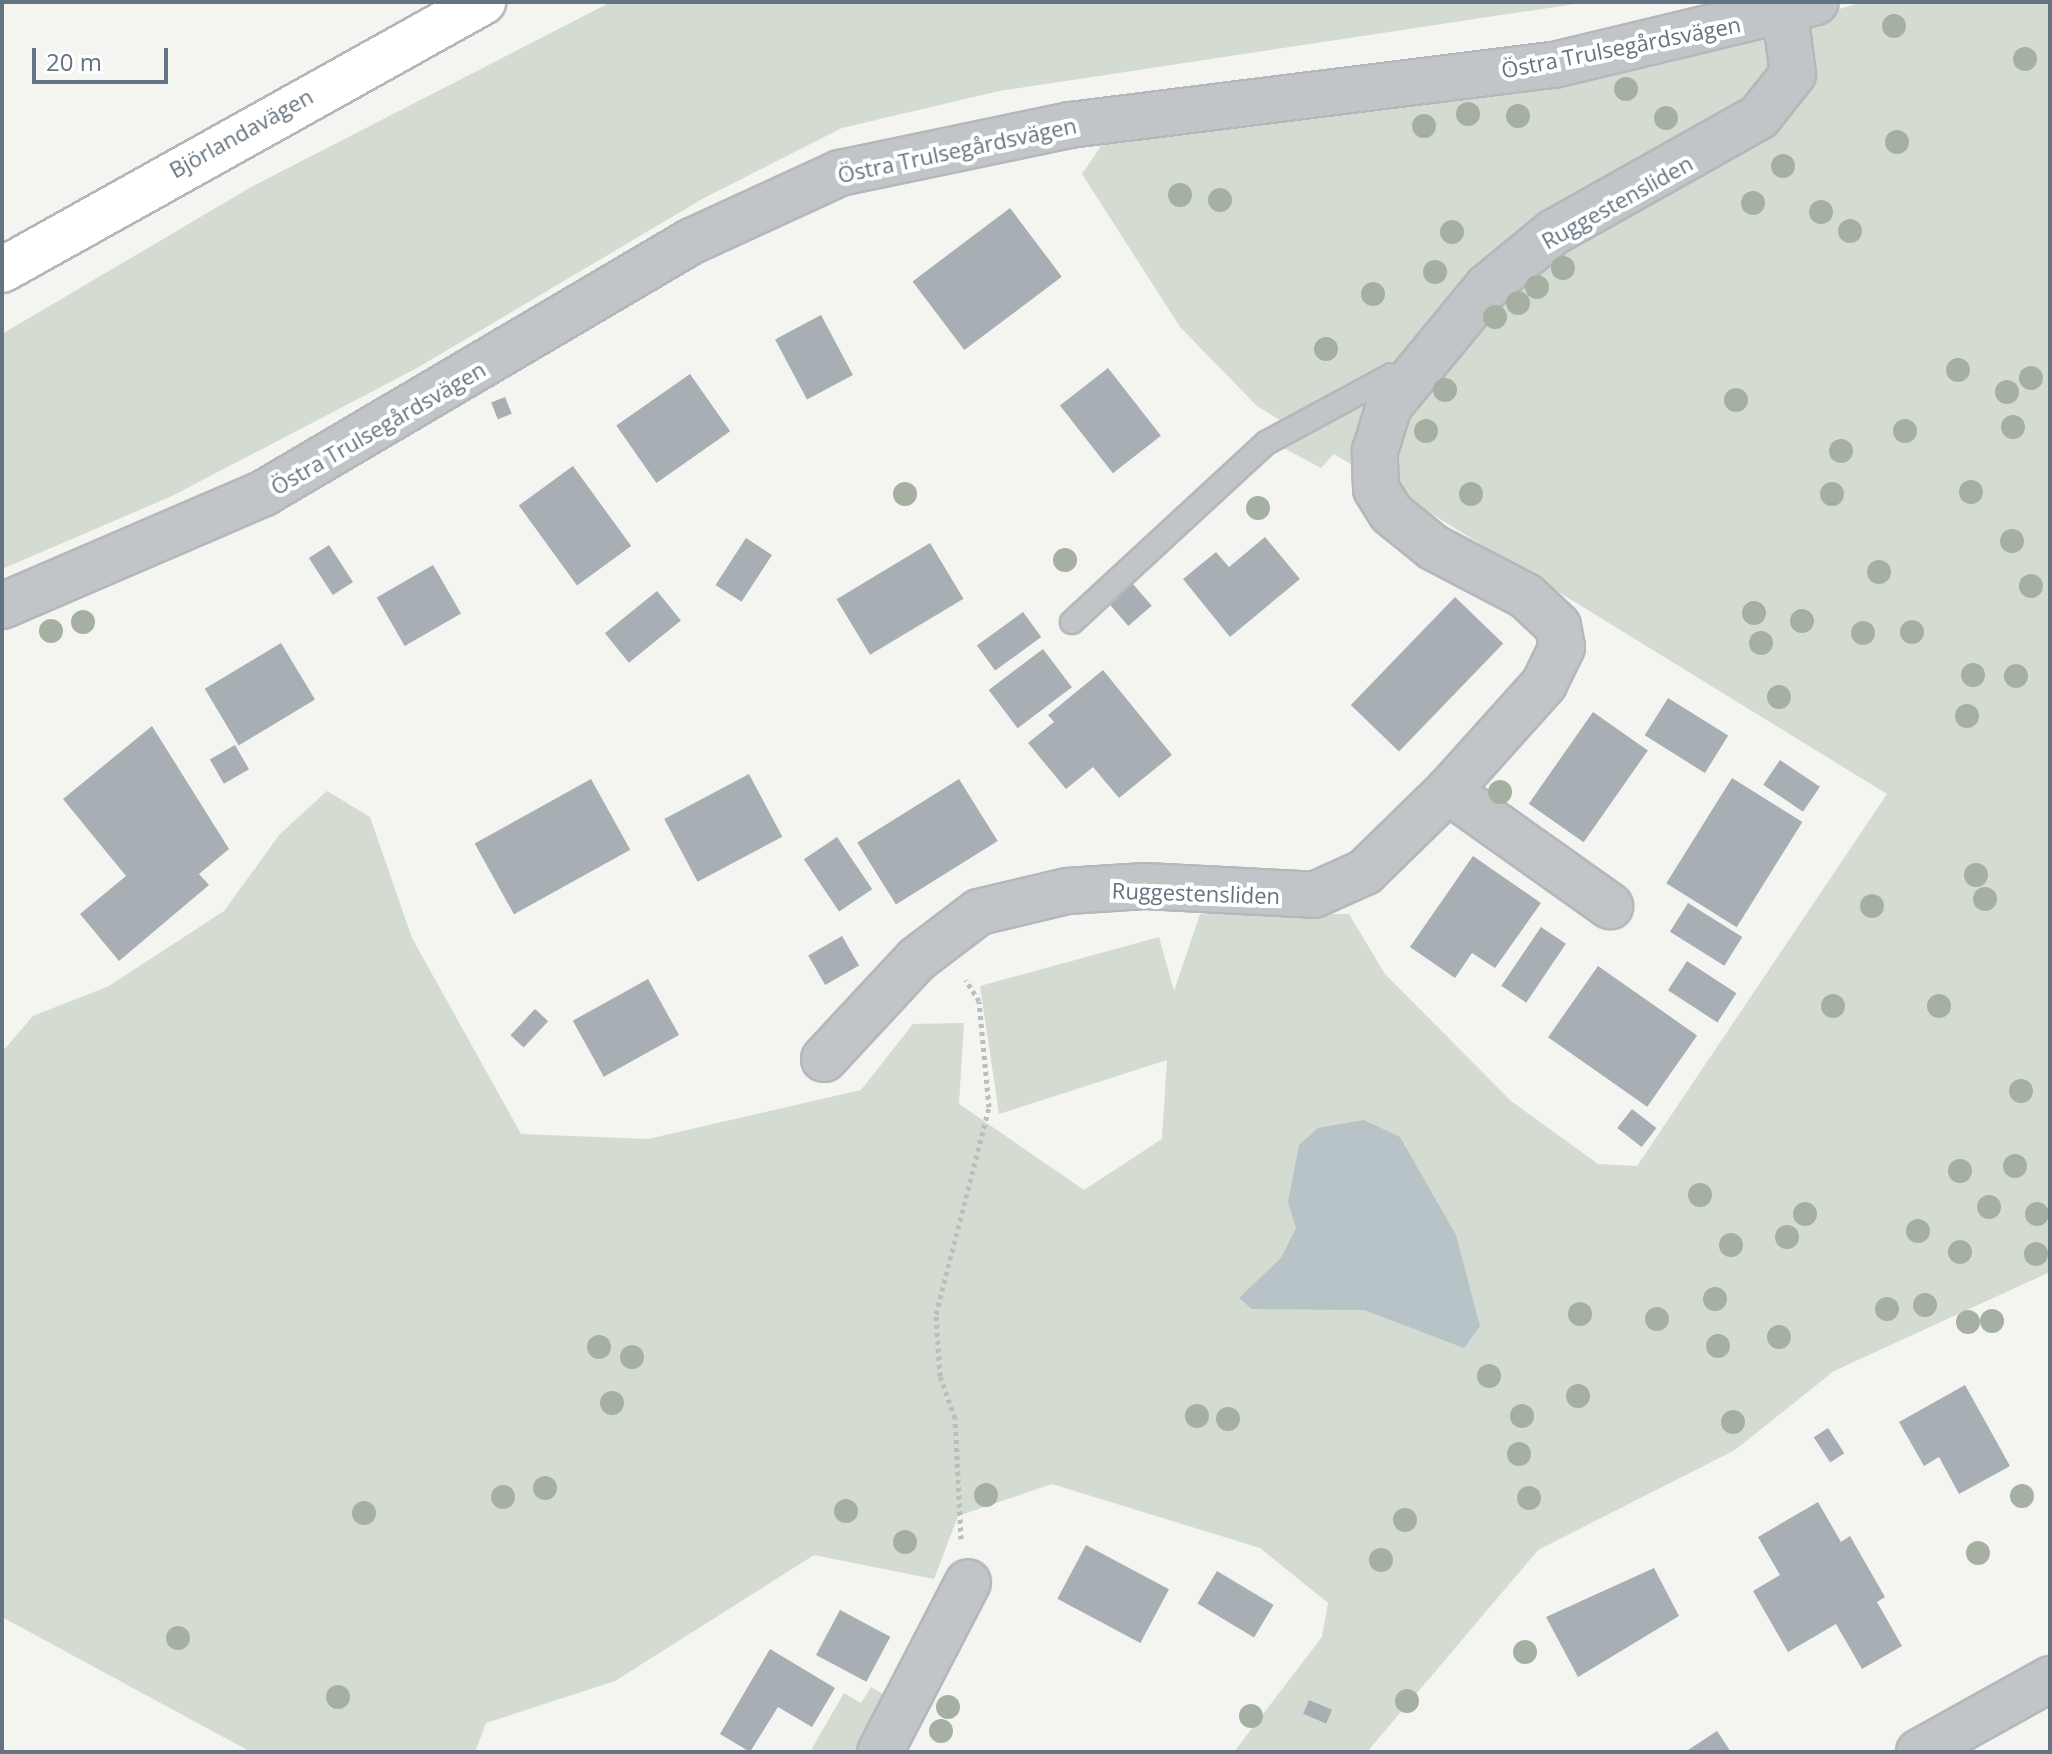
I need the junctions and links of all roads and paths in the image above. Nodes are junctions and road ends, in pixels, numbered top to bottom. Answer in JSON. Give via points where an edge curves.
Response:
{"nodes":[{"id":1,"x":483,"y":2,"type":"edge"},
{"id":2,"x":1801,"y":8,"type":"edge"},
{"id":3,"x":2,"y":270,"type":"edge"},
{"id":4,"x":1406,"y":383,"type":"junction"},
{"id":5,"x":2,"y":606,"type":"edge"},
{"id":6,"x":1072,"y":622,"type":"dead end"},
{"id":7,"x":1448,"y":791,"type":"junction"},
{"id":8,"x":1610,"y":906,"type":"dead end"},
{"id":9,"x":917,"y":959,"type":"junction"},
{"id":10,"x":824,"y":1059,"type":"dead end"},
{"id":11,"x":968,"y":1582,"type":"joint"},
{"id":12,"x":2050,"y":1679,"type":"edge"},
{"id":13,"x":880,"y":1752,"type":"edge"},
{"id":14,"x":1919,"y":1752,"type":"edge"}],
"edges":[{"from":1,"to":3,"type":"street","name":"Björlandavägen"},
{"from":2,"to":4,"type":"street","name":"Ruggestensliden","via":[[1793,74],[1759,117],[1554,232],[1487,287]]},
{"from":2,"to":5,"type":"street","name":"Östra Trulsegårdsvägen","via":[[1554,65],[1070,125],[840,173],[692,241],[264,493]]},
{"from":4,"to":6,"type":"lane","via":[[1392,375],[1266,443]]},
{"from":4,"to":7,"type":"street","name":"Ruggestensliden","via":[[1375,451],[1376,489],[1391,513],[1434,548],[1547,613],[1562,647],[1544,684]]},
{"from":7,"to":8,"type":"street"},
{"from":7,"to":9,"type":"street","name":"Ruggestensliden","via":[[1341,887],[1278,897],[1145,886],[1014,900],[979,912]]},
{"from":9,"to":10,"type":"street","name":"Ruggestensliden"},
{"from":9,"to":11,"type":"path","via":[[969,981],[979,1001],[989,1107],[936,1314],[940,1376],[955,1418],[954,1504]]},
{"from":11,"to":13,"type":"street"},
{"from":12,"to":14,"type":"street"}]}
